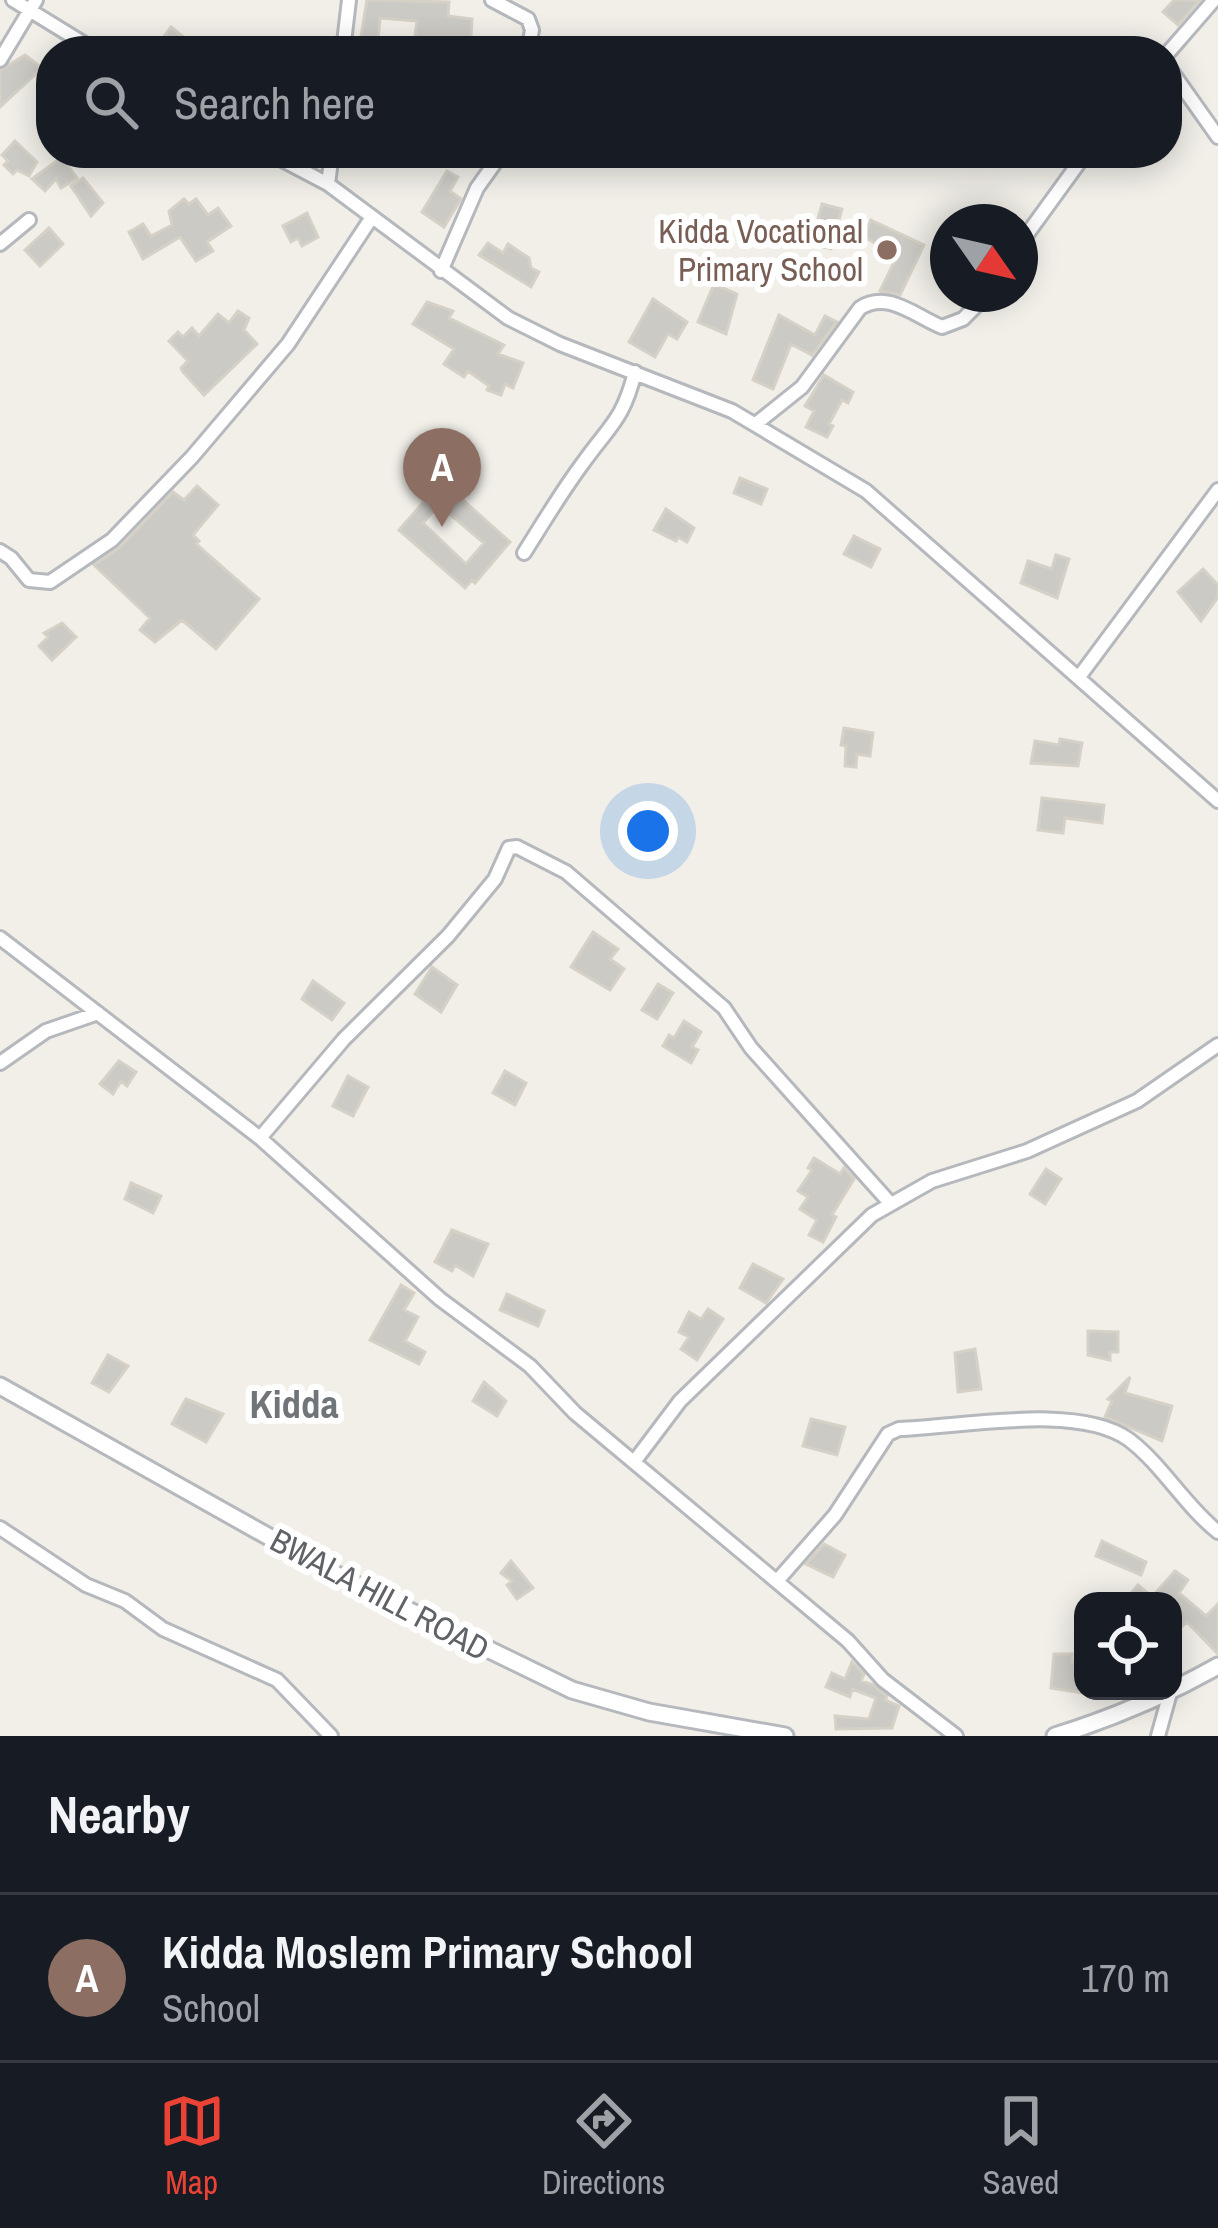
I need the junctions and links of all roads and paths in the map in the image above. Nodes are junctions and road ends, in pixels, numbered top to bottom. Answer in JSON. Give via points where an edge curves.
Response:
{"nodes":[{"id":1,"x":13,"y":0,"type":"edge"},
{"id":2,"x":350,"y":0,"type":"edge"},
{"id":3,"x":492,"y":0,"type":"edge"},
{"id":4,"x":1214,"y":0,"type":"edge"},
{"id":5,"x":33,"y":4,"type":"edge"},
{"id":6,"x":76,"y":36,"type":"edge"},
{"id":7,"x":346,"y":36,"type":"edge"},
{"id":8,"x":531,"y":36,"type":"edge"},
{"id":9,"x":1182,"y":37,"type":"edge"},
{"id":10,"x":0,"y":60,"type":"edge"},
{"id":11,"x":1182,"y":86,"type":"edge"},
{"id":12,"x":1218,"y":136,"type":"edge"},
{"id":13,"x":298,"y":168,"type":"edge"},
{"id":14,"x":330,"y":168,"type":"edge"},
{"id":15,"x":491,"y":168,"type":"edge"},
{"id":16,"x":1075,"y":168,"type":"edge"},
{"id":17,"x":328,"y":184,"type":"junction"},
{"id":18,"x":373,"y":218,"type":"junction"},
{"id":19,"x":1038,"y":219,"type":"edge"},
{"id":20,"x":29,"y":220,"type":"dead end"},
{"id":21,"x":0,"y":244,"type":"edge"},
{"id":22,"x":441,"y":271,"type":"junction"},
{"id":23,"x":970,"y":312,"type":"edge"},
{"id":24,"x":635,"y":372,"type":"junction"},
{"id":25,"x":757,"y":423,"type":"junction"},
{"id":26,"x":1218,"y":490,"type":"edge"},
{"id":27,"x":0,"y":551,"type":"edge"},
{"id":28,"x":524,"y":553,"type":"dead end"},
{"id":29,"x":1079,"y":677,"type":"junction"},
{"id":30,"x":1218,"y":801,"type":"edge"},
{"id":31,"x":0,"y":938,"type":"edge"},
{"id":32,"x":98,"y":1013,"type":"junction"},
{"id":33,"x":1218,"y":1045,"type":"edge"},
{"id":34,"x":0,"y":1063,"type":"edge"},
{"id":35,"x":260,"y":1138,"type":"junction"},
{"id":36,"x":890,"y":1203,"type":"junction"},
{"id":37,"x":0,"y":1386,"type":"edge"},
{"id":38,"x":634,"y":1462,"type":"junction"},
{"id":39,"x":0,"y":1528,"type":"edge"},
{"id":40,"x":1218,"y":1532,"type":"edge"},
{"id":41,"x":777,"y":1581,"type":"junction"},
{"id":42,"x":1218,"y":1666,"type":"edge"},
{"id":43,"x":1182,"y":1687,"type":"edge"},
{"id":44,"x":1152,"y":1700,"type":"edge"},
{"id":45,"x":1169,"y":1700,"type":"edge"},
{"id":46,"x":331,"y":1736,"type":"edge"},
{"id":47,"x":784,"y":1736,"type":"edge"},
{"id":48,"x":956,"y":1736,"type":"edge"},
{"id":49,"x":1055,"y":1736,"type":"edge"},
{"id":50,"x":1158,"y":1736,"type":"edge"}],
"edges":[{"from":1,"to":5,"type":"street"},
{"from":2,"to":7,"type":"street"},
{"from":3,"to":8,"type":"street","via":[[528,19]]},
{"from":4,"to":9,"type":"street"},
{"from":5,"to":6,"type":"street"},
{"from":5,"to":10,"type":"street"},
{"from":11,"to":12,"type":"street"},
{"from":13,"to":17,"type":"street"},
{"from":14,"to":17,"type":"street"},
{"from":15,"to":22,"type":"street"},
{"from":16,"to":19,"type":"street"},
{"from":17,"to":18,"type":"street"},
{"from":18,"to":22,"type":"street"},
{"from":18,"to":27,"type":"street","via":[[288,344],[112,540],[50,582],[29,580]]},
{"from":20,"to":21,"type":"street"},
{"from":22,"to":24,"type":"street","via":[[508,318]]},
{"from":23,"to":25,"type":"street","via":[[942,327],[890,302],[869,302],[802,387]]},
{"from":24,"to":25,"type":"street"},
{"from":24,"to":28,"type":"street","via":[[618,422]]},
{"from":25,"to":29,"type":"street","via":[[866,491]]},
{"from":26,"to":29,"type":"street"},
{"from":29,"to":30,"type":"street"},
{"from":31,"to":32,"type":"street"},
{"from":32,"to":34,"type":"street","via":[[46,1031]]},
{"from":32,"to":35,"type":"street"},
{"from":33,"to":36,"type":"street","via":[[1137,1101]]},
{"from":35,"to":36,"type":"street","via":[[448,936],[517,847],[566,872],[724,1009]]},
{"from":35,"to":38,"type":"street"},
{"from":36,"to":38,"type":"street","via":[[680,1401]]},
{"from":37,"to":47,"type":"street","name":"BWALA HILL ROAD","via":[[344,1579],[572,1690]]},
{"from":38,"to":41,"type":"street"},
{"from":39,"to":46,"type":"street","via":[[163,1628],[277,1680]]},
{"from":40,"to":41,"type":"street","via":[[1138,1448],[1105,1426],[899,1429]]},
{"from":41,"to":48,"type":"street"},
{"from":42,"to":43,"type":"street"},
{"from":44,"to":49,"type":"street"},
{"from":45,"to":50,"type":"street"}]}
